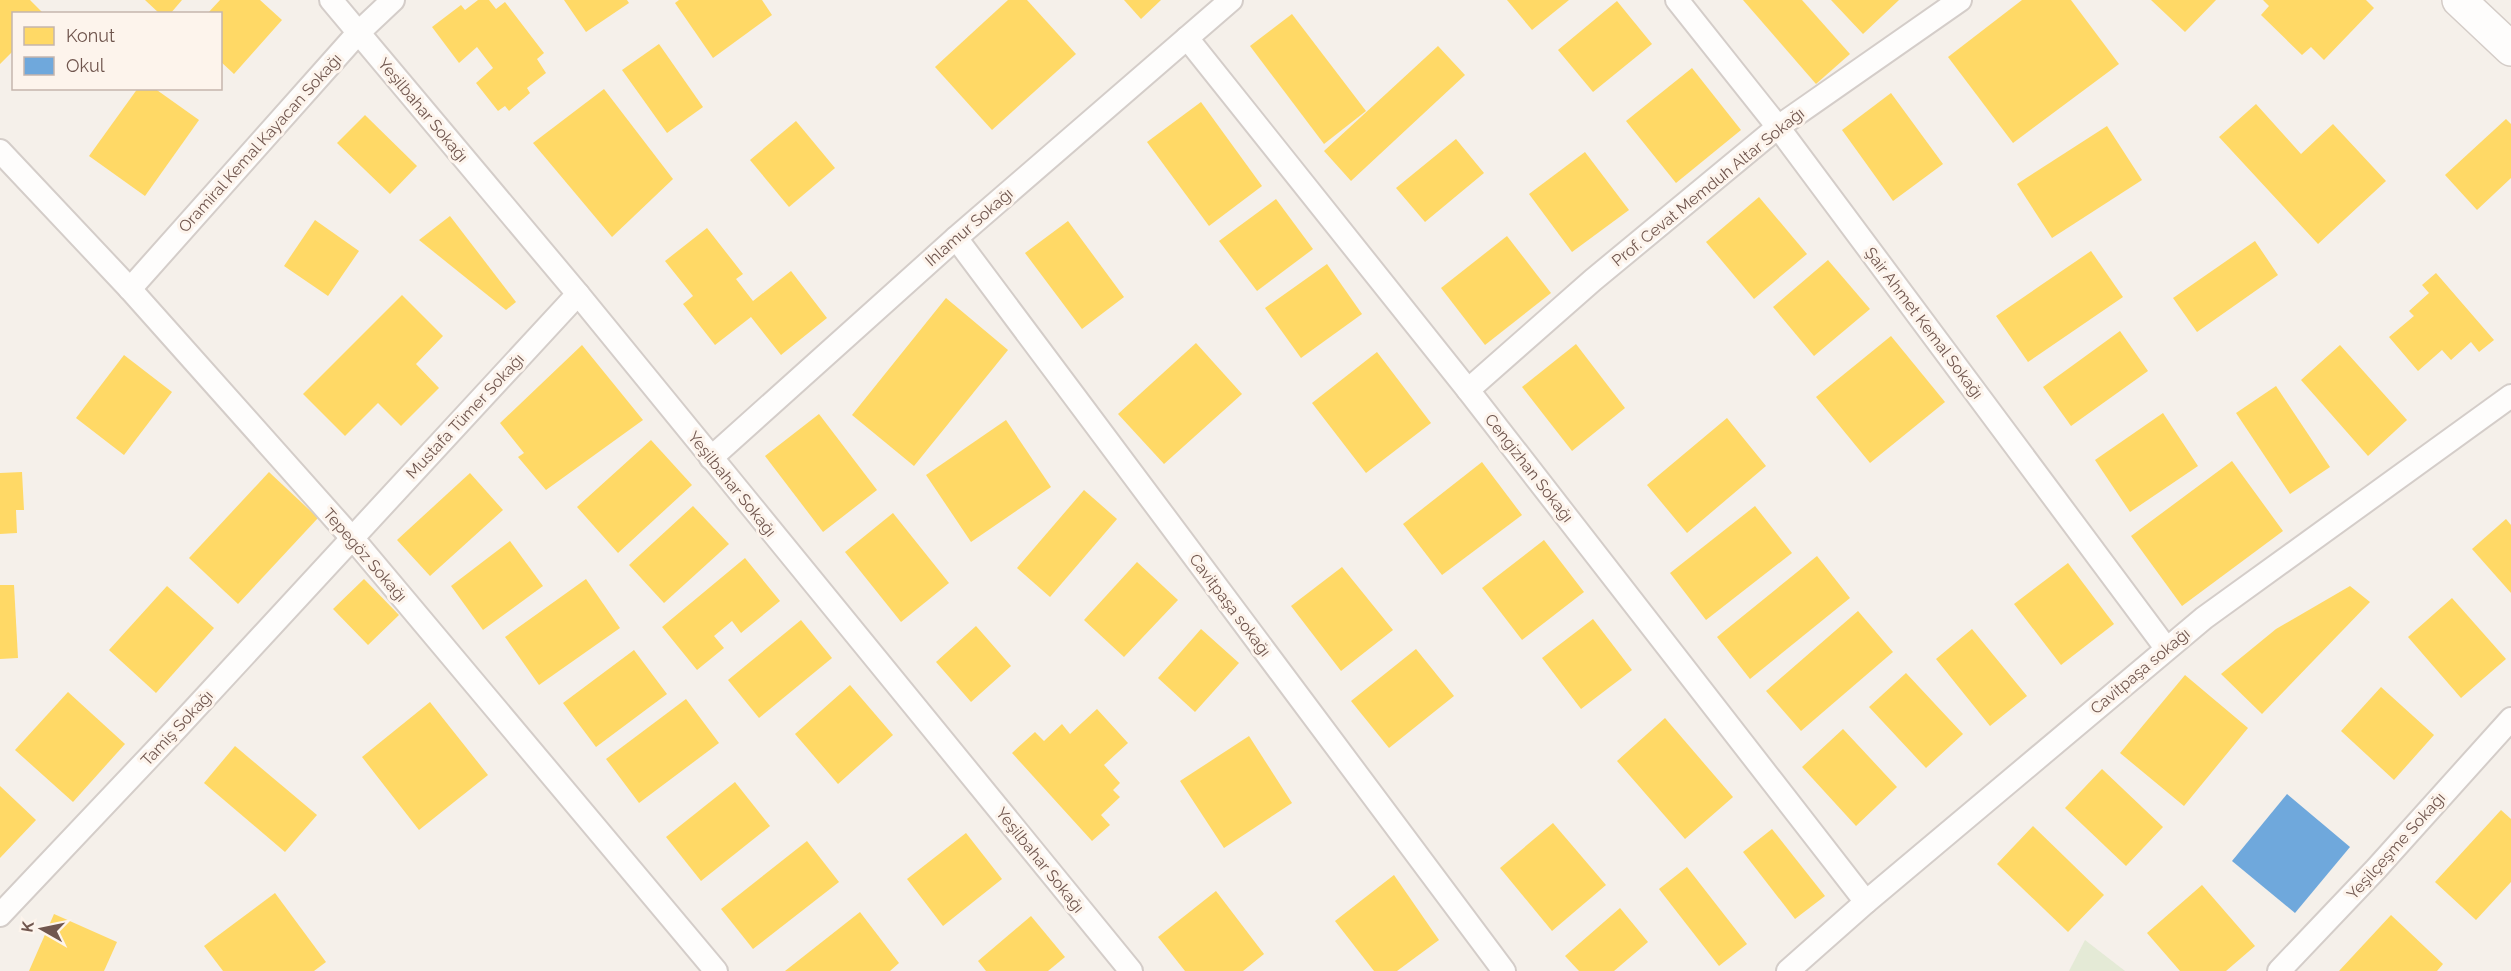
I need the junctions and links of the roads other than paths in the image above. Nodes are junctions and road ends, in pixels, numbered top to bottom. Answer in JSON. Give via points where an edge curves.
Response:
{"nodes":[{"id":1,"x":331,"y":0,"type":"edge"},
{"id":2,"x":393,"y":0,"type":"edge"},
{"id":3,"x":1231,"y":0,"type":"edge"},
{"id":4,"x":1677,"y":0,"type":"edge"},
{"id":5,"x":1960,"y":0,"type":"edge"},
{"id":6,"x":2459,"y":0,"type":"edge"},
{"id":7,"x":358,"y":33,"type":"junction"},
{"id":8,"x":1187,"y":38,"type":"junction"},
{"id":9,"x":2511,"y":49,"type":"edge"},
{"id":10,"x":1778,"y":127,"type":"junction"},
{"id":11,"x":0,"y":151,"type":"edge"},
{"id":12,"x":956,"y":238,"type":"junction"},
{"id":13,"x":130,"y":289,"type":"junction"},
{"id":14,"x":578,"y":294,"type":"junction"},
{"id":15,"x":1468,"y":390,"type":"junction"},
{"id":16,"x":2511,"y":396,"type":"edge"},
{"id":17,"x":711,"y":458,"type":"junction"},
{"id":18,"x":352,"y":537,"type":"junction"},
{"id":19,"x":2166,"y":648,"type":"junction"},
{"id":20,"x":2511,"y":719,"type":"edge"},
{"id":21,"x":1866,"y":902,"type":"junction"},
{"id":22,"x":0,"y":915,"type":"edge"},
{"id":23,"x":1502,"y":970,"type":"edge"},
{"id":24,"x":716,"y":971,"type":"edge"},
{"id":25,"x":1131,"y":971,"type":"edge"},
{"id":26,"x":1788,"y":971,"type":"edge"},
{"id":27,"x":2279,"y":971,"type":"edge"}],
"edges":[{"from":1,"to":7,"type":"street","name":"Yeşilbahar Sokağı"},
{"from":2,"to":7,"type":"street","name":"Oramiral Kemal Kayacan Sokağı"},
{"from":3,"to":8,"type":"street","name":"Ihlamur Sokağı"},
{"from":4,"to":10,"type":"street","name":"Şair Ahmet Kemal Sokağı"},
{"from":5,"to":10,"type":"street","name":"Prof. Cevat Memduh Altar Sokağı"},
{"from":6,"to":9,"type":"main road"},
{"from":7,"to":13,"type":"street","name":"Oramiral Kemal Kayacan Sokağı"},
{"from":7,"to":14,"type":"street","name":"Yeşilbahar Sokağı"},
{"from":8,"to":12,"type":"street","name":"Ihlamur Sokağı"},
{"from":8,"to":15,"type":"street","name":"Cengizhan Sokağı"},
{"from":10,"to":15,"type":"street","name":"Prof. Cevat Memduh Altar Sokağı","via":[[1593,280]]},
{"from":10,"to":19,"type":"street","name":"Şair Ahmet Kemal Sokağı"},
{"from":11,"to":13,"type":"street","name":"Tepegöz Sokağı"},
{"from":12,"to":17,"type":"street","name":"Ihlamur Sokağı"},
{"from":12,"to":23,"type":"street","name":"Cavitpaşa sokağı"},
{"from":13,"to":18,"type":"street","name":"Tepegöz Sokağı"},
{"from":14,"to":17,"type":"street","name":"Yeşilbahar Sokağı"},
{"from":14,"to":18,"type":"street","name":"Mustafa Tümer Sokağı"},
{"from":15,"to":21,"type":"street","name":"Cengizhan Sokağı"},
{"from":16,"to":19,"type":"street","name":"Cavitpaşa sokağı"},
{"from":17,"to":25,"type":"street","name":"Yeşilbahar Sokağı"},
{"from":18,"to":22,"type":"street","name":"Tamiş Sokağı"},
{"from":18,"to":24,"type":"street","name":"Tepegöz Sokağı"},
{"from":19,"to":21,"type":"street","name":"Cavitpaşa sokağı"},
{"from":20,"to":27,"type":"street","name":"Yeşilçeşme Sokağı"},
{"from":21,"to":26,"type":"street","name":"Cavitpaşa sokağı"}]}
